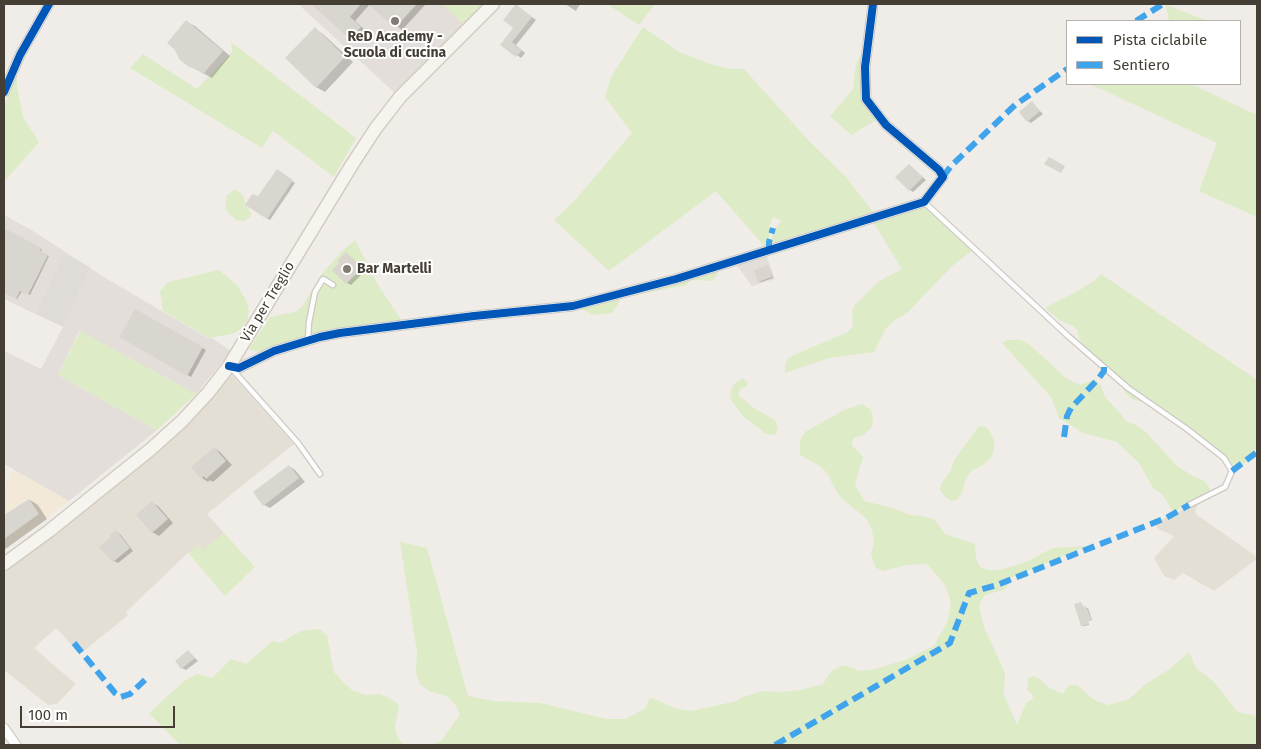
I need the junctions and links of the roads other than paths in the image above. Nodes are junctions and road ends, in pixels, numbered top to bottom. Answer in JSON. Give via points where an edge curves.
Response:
{"nodes":[{"id":1,"x":49,"y":4,"type":"edge"},
{"id":2,"x":492,"y":4,"type":"edge"},
{"id":3,"x":872,"y":4,"type":"edge"},
{"id":4,"x":4,"y":92,"type":"edge"},
{"id":5,"x":924,"y":202,"type":"junction"},
{"id":6,"x":333,"y":285,"type":"dead end"},
{"id":7,"x":308,"y":340,"type":"junction"},
{"id":8,"x":229,"y":366,"type":"junction"},
{"id":9,"x":320,"y":474,"type":"dead end"},
{"id":10,"x":1189,"y":505,"type":"dead end"},
{"id":11,"x":4,"y":564,"type":"edge"},
{"id":12,"x":4,"y":728,"type":"edge"},
{"id":13,"x":16,"y":745,"type":"edge"}],
"edges":[{"from":1,"to":4,"type":"street","via":[[20,55]]},
{"from":2,"to":8,"type":"main road","name":"Via per Treglio","via":[[400,98],[376,128]]},
{"from":3,"to":5,"type":"street","via":[[865,67],[866,98],[886,125],[943,177]]},
{"from":5,"to":7,"type":"street","via":[[676,279],[564,308],[404,324]]},
{"from":5,"to":10,"type":"lane","via":[[1128,388],[1224,458],[1232,471],[1225,487]]},
{"from":6,"to":7,"type":"lane","via":[[323,279],[315,292]]},
{"from":7,"to":8,"type":"street","via":[[274,350],[239,368]]},
{"from":8,"to":9,"type":"lane","via":[[298,443]]},
{"from":8,"to":11,"type":"main road","name":"Via per Treglio","via":[[208,393],[151,449]]},
{"from":12,"to":13,"type":"street"}]}
